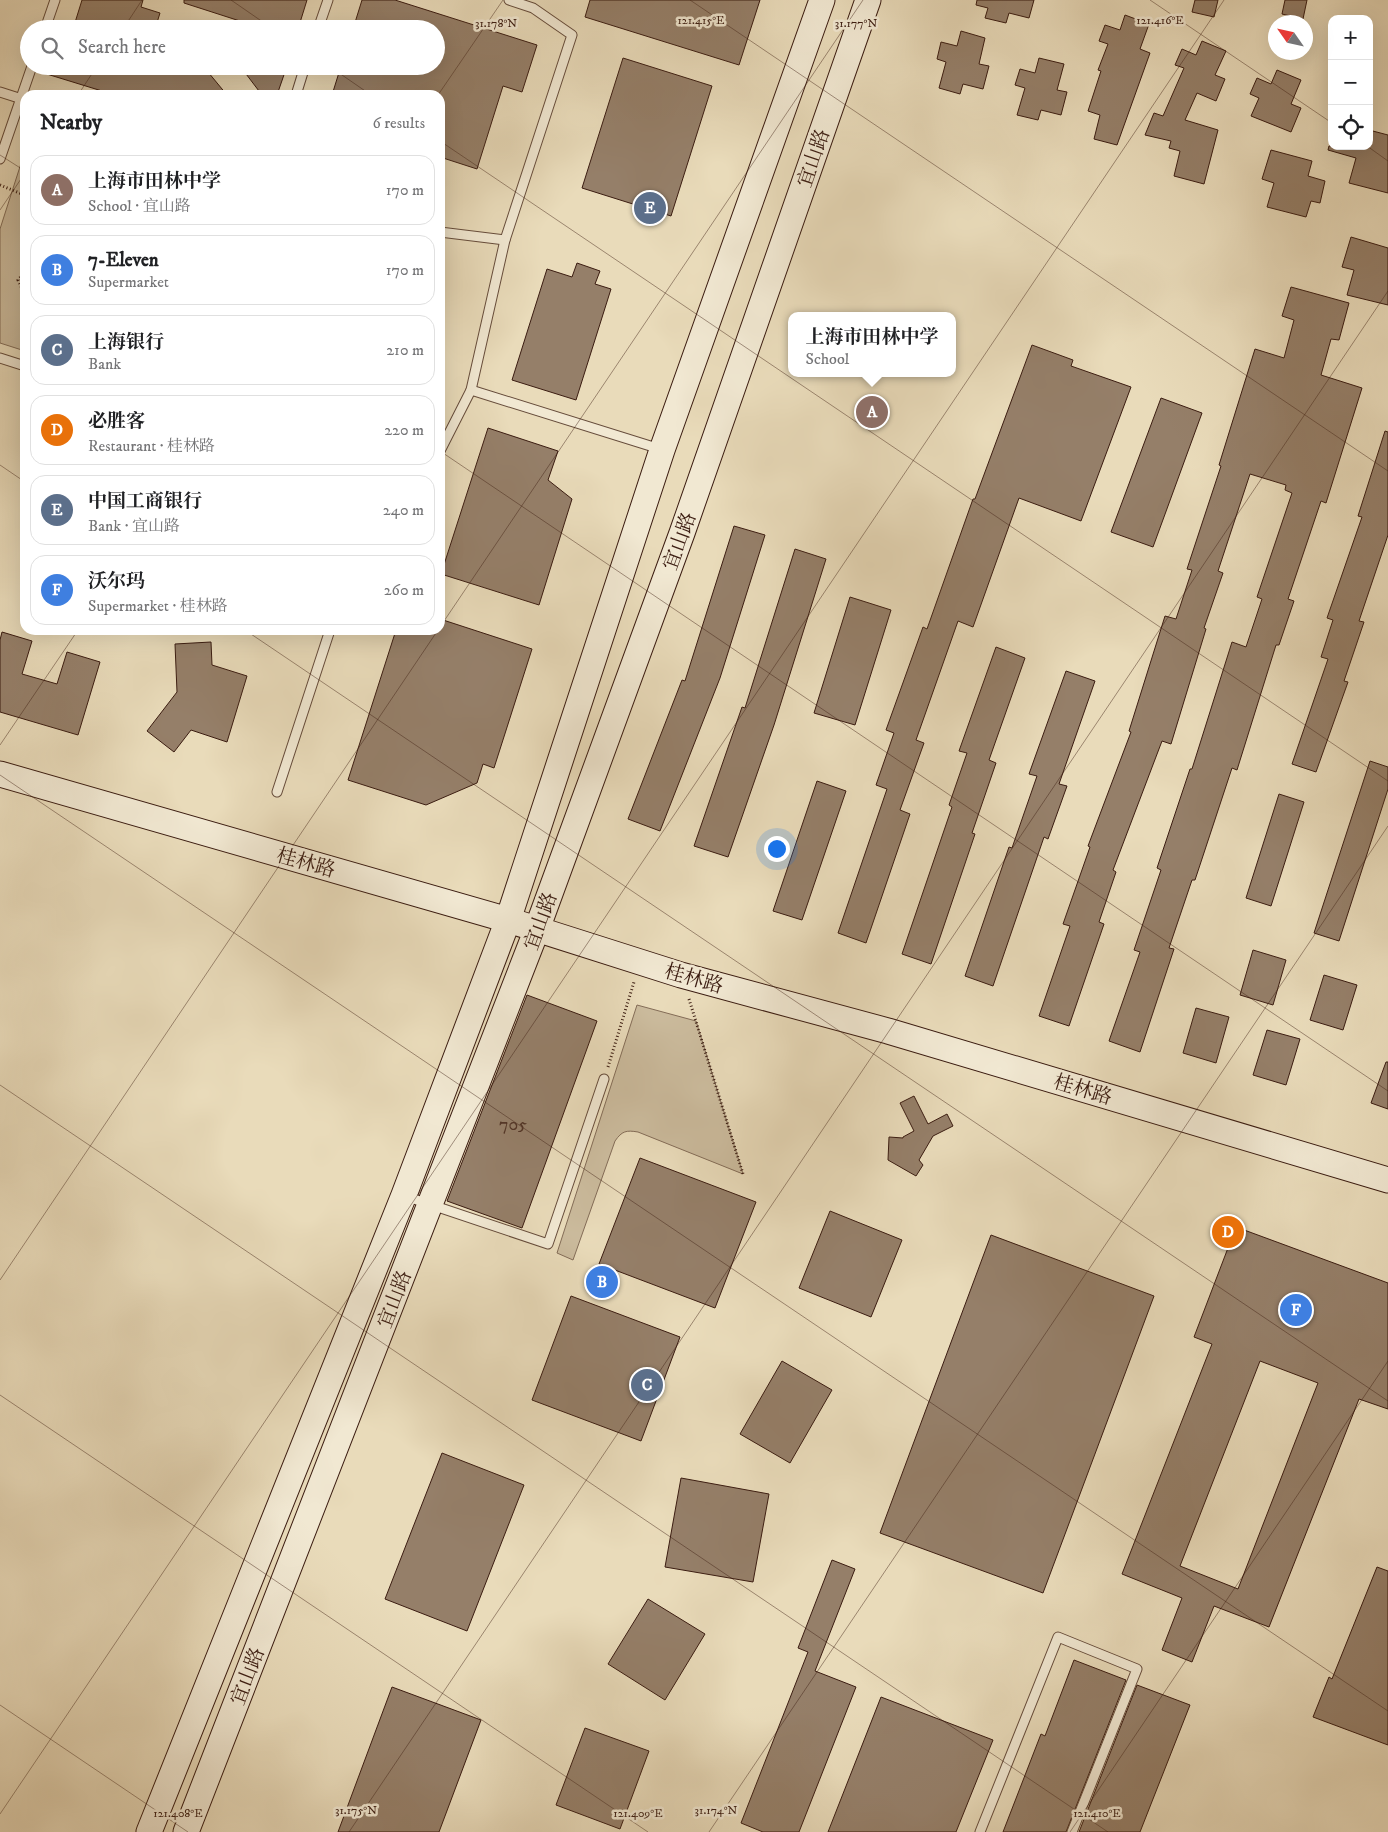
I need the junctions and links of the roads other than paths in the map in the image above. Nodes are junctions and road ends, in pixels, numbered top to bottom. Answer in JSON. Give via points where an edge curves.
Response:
{"nodes":[{"id":1,"x":55,"y":0,"type":"edge"},
{"id":2,"x":328,"y":0,"type":"edge"},
{"id":3,"x":509,"y":0,"type":"edge"},
{"id":4,"x":822,"y":0,"type":"edge"},
{"id":5,"x":868,"y":0,"type":"edge"},
{"id":6,"x":48,"y":20,"type":"edge"},
{"id":7,"x":321,"y":20,"type":"edge"},
{"id":8,"x":30,"y":75,"type":"edge"},
{"id":9,"x":302,"y":75,"type":"edge"},
{"id":10,"x":26,"y":90,"type":"edge"},
{"id":11,"x":298,"y":90,"type":"edge"},
{"id":12,"x":0,"y":92,"type":"edge"},
{"id":13,"x":20,"y":99,"type":"edge"},
{"id":14,"x":20,"y":108,"type":"edge"},
{"id":15,"x":0,"y":158,"type":"edge"},
{"id":16,"x":445,"y":233,"type":"edge"},
{"id":17,"x":505,"y":240,"type":"junction"},
{"id":18,"x":0,"y":358,"type":"edge"},
{"id":19,"x":20,"y":364,"type":"edge"},
{"id":20,"x":471,"y":390,"type":"junction"},
{"id":21,"x":445,"y":441,"type":"edge"},
{"id":22,"x":662,"y":450,"type":"junction"},
{"id":23,"x":328,"y":635,"type":"edge"},
{"id":24,"x":0,"y":774,"type":"edge"},
{"id":25,"x":276,"y":792,"type":"dead end"},
{"id":26,"x":508,"y":920,"type":"junction"},
{"id":27,"x":537,"y":929,"type":"junction"},
{"id":28,"x":604,"y":1079,"type":"road end"},
{"id":29,"x":1388,"y":1180,"type":"edge"},
{"id":30,"x":404,"y":1195,"type":"junction"},
{"id":31,"x":431,"y":1204,"type":"junction"},
{"id":32,"x":149,"y":1832,"type":"edge"},
{"id":33,"x":186,"y":1832,"type":"edge"},
{"id":34,"x":980,"y":1832,"type":"edge"},
{"id":35,"x":1072,"y":1832,"type":"edge"}],
"edges":[{"from":1,"to":6,"type":"lane"},
{"from":2,"to":7,"type":"lane"},
{"from":3,"to":17,"type":"lane","via":[[533,8],[572,34]]},
{"from":4,"to":22,"type":"main road","name":"宜山路"},
{"from":5,"to":27,"type":"main road","name":"宜山路","via":[[682,534]]},
{"from":8,"to":10,"type":"lane"},
{"from":9,"to":11,"type":"lane"},
{"from":12,"to":13,"type":"lane"},
{"from":14,"to":15,"type":"lane"},
{"from":16,"to":17,"type":"lane"},
{"from":17,"to":20,"type":"lane"},
{"from":18,"to":19,"type":"lane"},
{"from":20,"to":21,"type":"lane"},
{"from":20,"to":22,"type":"lane"},
{"from":22,"to":26,"type":"main road","name":"宜山路"},
{"from":23,"to":25,"type":"lane"},
{"from":24,"to":26,"type":"main road","name":"桂林路"},
{"from":26,"to":27,"type":"main road","name":"桂林路"},
{"from":26,"to":30,"type":"main road","name":"宜山路"},
{"from":27,"to":29,"type":"main road","name":"桂林路","via":[[681,975],[897,1034]]},
{"from":27,"to":31,"type":"main road","name":"宜山路"},
{"from":28,"to":31,"type":"lane","via":[[548,1244]]},
{"from":30,"to":31,"type":"lane"},
{"from":30,"to":32,"type":"main road","name":"宜山路"},
{"from":31,"to":33,"type":"main road","name":"宜山路"},
{"from":34,"to":35,"type":"lane","via":[[1058,1637],[1137,1669]]}]}
